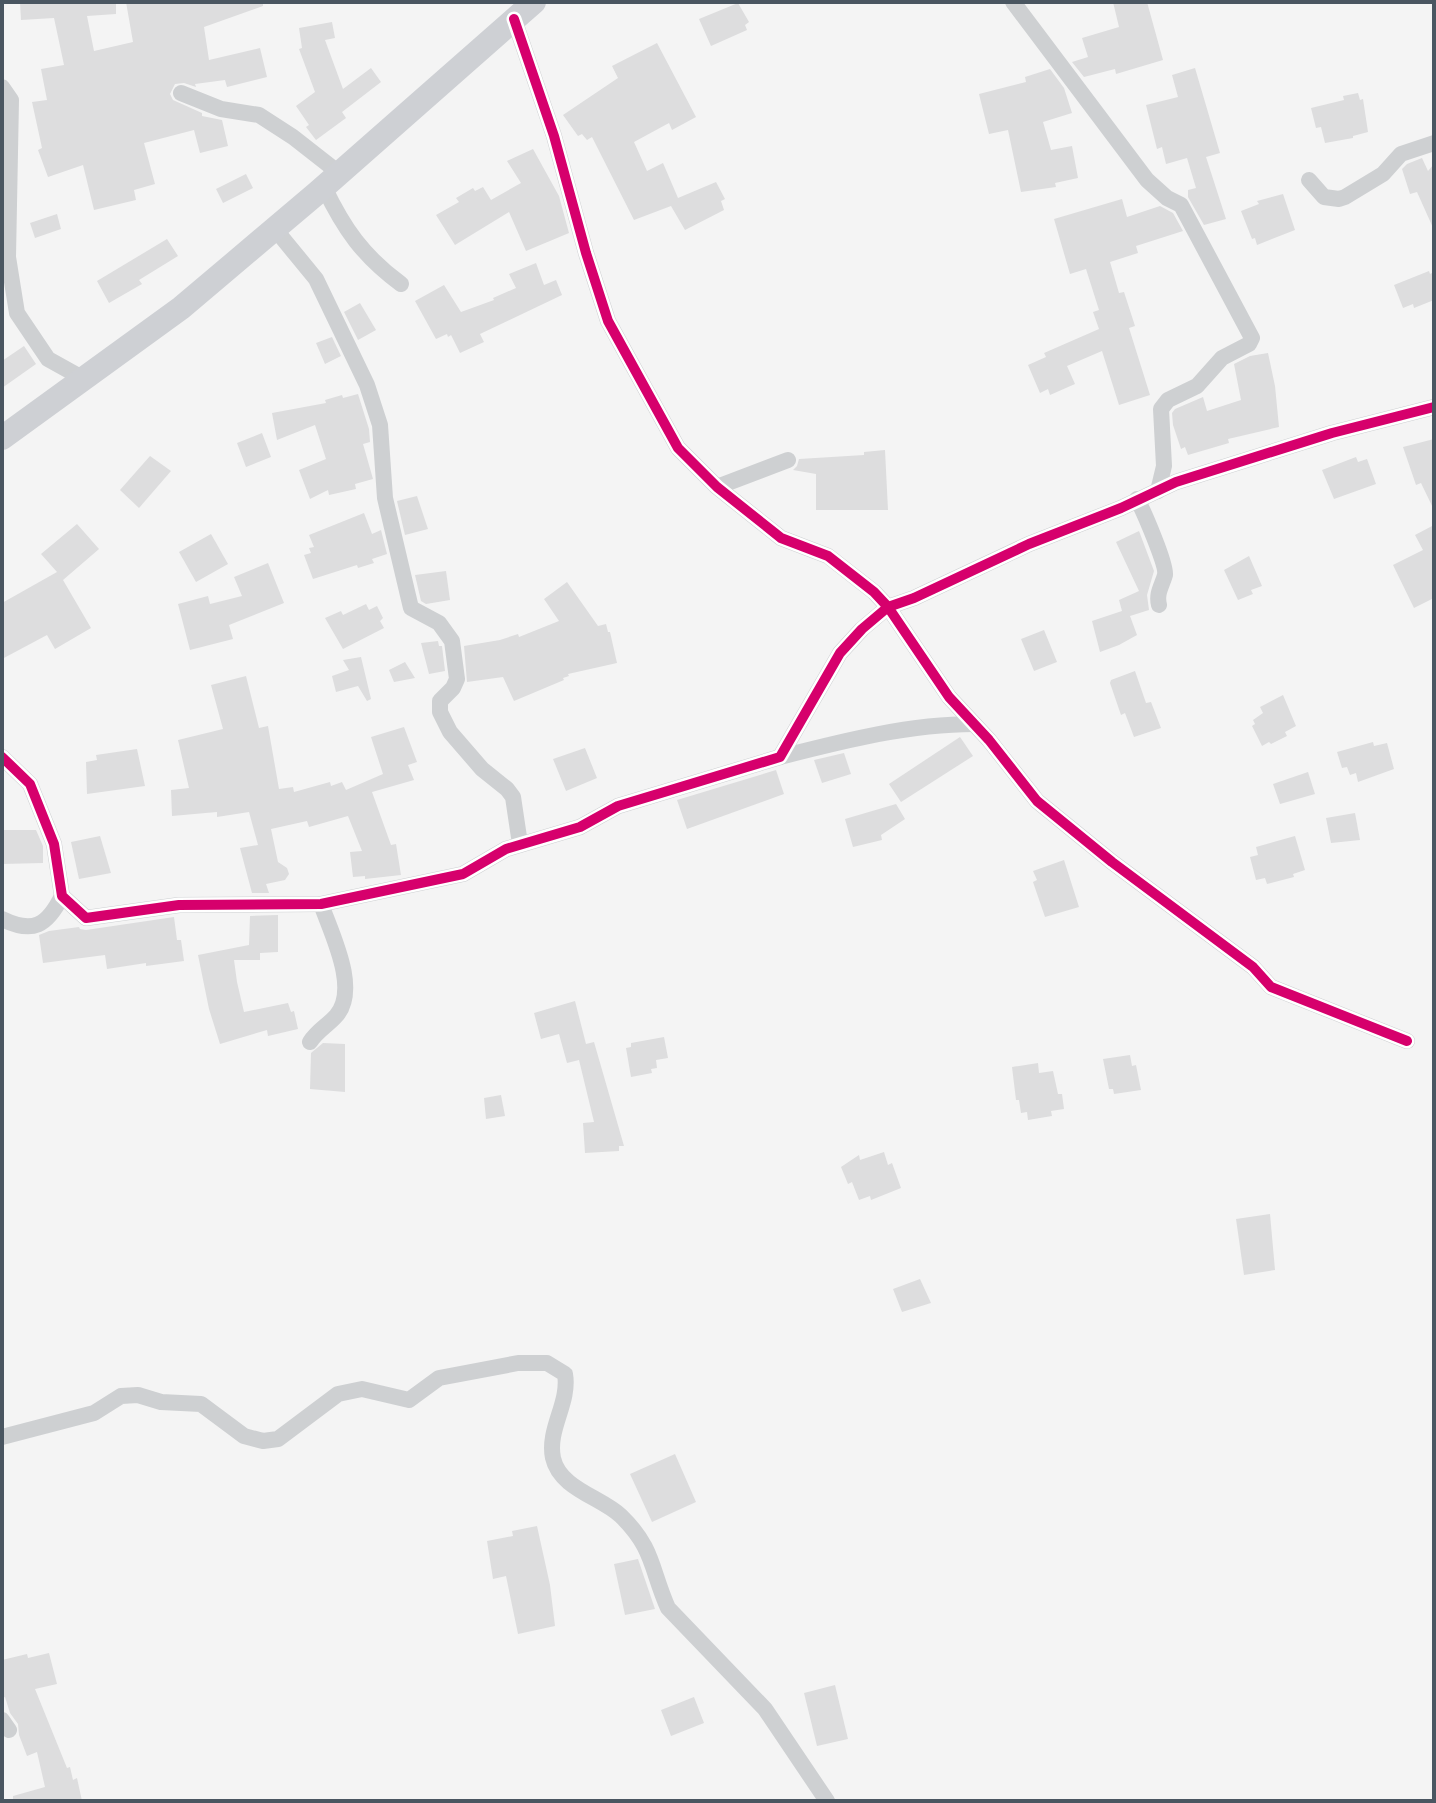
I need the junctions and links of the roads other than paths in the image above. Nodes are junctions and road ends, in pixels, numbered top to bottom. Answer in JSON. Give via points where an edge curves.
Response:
{"nodes":[{"id":1,"x":534,"y":2,"type":"edge"},
{"id":2,"x":1013,"y":2,"type":"edge"},
{"id":3,"x":514,"y":19,"type":"junction"},
{"id":4,"x":2,"y":87,"type":"edge"},
{"id":5,"x":181,"y":93,"type":"dead end"},
{"id":6,"x":1434,"y":143,"type":"edge"},
{"id":7,"x":332,"y":180,"type":"junction"},
{"id":8,"x":1309,"y":180,"type":"dead end"},
{"id":9,"x":275,"y":229,"type":"junction"},
{"id":10,"x":401,"y":284,"type":"dead end"},
{"id":11,"x":84,"y":379,"type":"junction"},
{"id":12,"x":1434,"y":407,"type":"edge"},
{"id":13,"x":2,"y":438,"type":"edge"},
{"id":14,"x":788,"y":460,"type":"dead end"},
{"id":15,"x":717,"y":487,"type":"junction"},
{"id":16,"x":1158,"y":491,"type":"junction"},
{"id":17,"x":1137,"y":499,"type":"junction"},
{"id":18,"x":1159,"y":605,"type":"dead end"},
{"id":19,"x":888,"y":607,"type":"junction"},
{"id":20,"x":974,"y":724,"type":"junction"},
{"id":21,"x":2,"y":757,"type":"edge"},
{"id":22,"x":780,"y":757,"type":"junction"},
{"id":23,"x":520,"y":844,"type":"junction"},
{"id":24,"x":62,"y":896,"type":"junction"},
{"id":25,"x":321,"y":904,"type":"junction"},
{"id":26,"x":2,"y":919,"type":"edge"},
{"id":27,"x":1407,"y":1041,"type":"dead end"},
{"id":28,"x":310,"y":1042,"type":"dead end"},
{"id":29,"x":2,"y":1437,"type":"edge"},
{"id":30,"x":827,"y":1801,"type":"edge"}],
"edges":[{"from":1,"to":3,"type":"main road"},
{"from":2,"to":16,"type":"street","via":[[1147,180],[1181,205],[1252,338],[1222,358],[1197,386],[1161,409],[1164,466]]},
{"from":3,"to":7,"type":"main road"},
{"from":3,"to":15,"type":"street","via":[[608,321],[678,448]]},
{"from":4,"to":11,"type":"street","via":[[11,100],[8,257],[17,313],[48,359]]},
{"from":5,"to":7,"type":"street","via":[[221,109],[259,115],[293,137]]},
{"from":6,"to":8,"type":"street","via":[[1401,154],[1383,174],[1339,199],[1324,197]]},
{"from":7,"to":9,"type":"main road"},
{"from":7,"to":10,"type":"street","via":[[340,221],[363,252]]},
{"from":9,"to":11,"type":"main road","via":[[181,308]]},
{"from":9,"to":23,"type":"street","via":[[316,279],[367,385],[380,425],[385,498],[411,608],[439,623],[452,641],[457,679],[440,701],[440,712],[467,753],[513,797]]},
{"from":11,"to":13,"type":"main road"},
{"from":12,"to":16,"type":"street","via":[[1332,433]]},
{"from":14,"to":15,"type":"street"},
{"from":15,"to":19,"type":"street","via":[[781,538],[828,556]]},
{"from":16,"to":17,"type":"street"},
{"from":17,"to":18,"type":"street","via":[[1166,573]]},
{"from":17,"to":19,"type":"street"},
{"from":19,"to":20,"type":"street","via":[[949,697]]},
{"from":19,"to":22,"type":"street","via":[[840,653]]},
{"from":20,"to":22,"type":"street","via":[[861,738]]},
{"from":20,"to":27,"type":"street","via":[[1037,801],[1253,967],[1271,987]]},
{"from":21,"to":24,"type":"street","via":[[30,784],[54,844]]},
{"from":22,"to":23,"type":"street","via":[[618,806],[580,827]]},
{"from":23,"to":25,"type":"street","via":[[463,874]]},
{"from":24,"to":25,"type":"street","via":[[86,918],[179,905]]},
{"from":24,"to":26,"type":"street","via":[[53,914],[37,926],[19,927]]},
{"from":25,"to":28,"type":"street","via":[[344,971],[346,995],[336,1017]]},
{"from":29,"to":30,"type":"street","via":[[94,1413],[121,1396],[138,1395],[201,1404],[244,1436],[278,1439],[338,1394],[362,1389],[409,1400],[439,1378],[547,1363],[565,1374],[567,1388],[553,1437],[554,1460],[564,1479],[620,1514],[641,1539],[668,1608],[765,1709]]}]}
